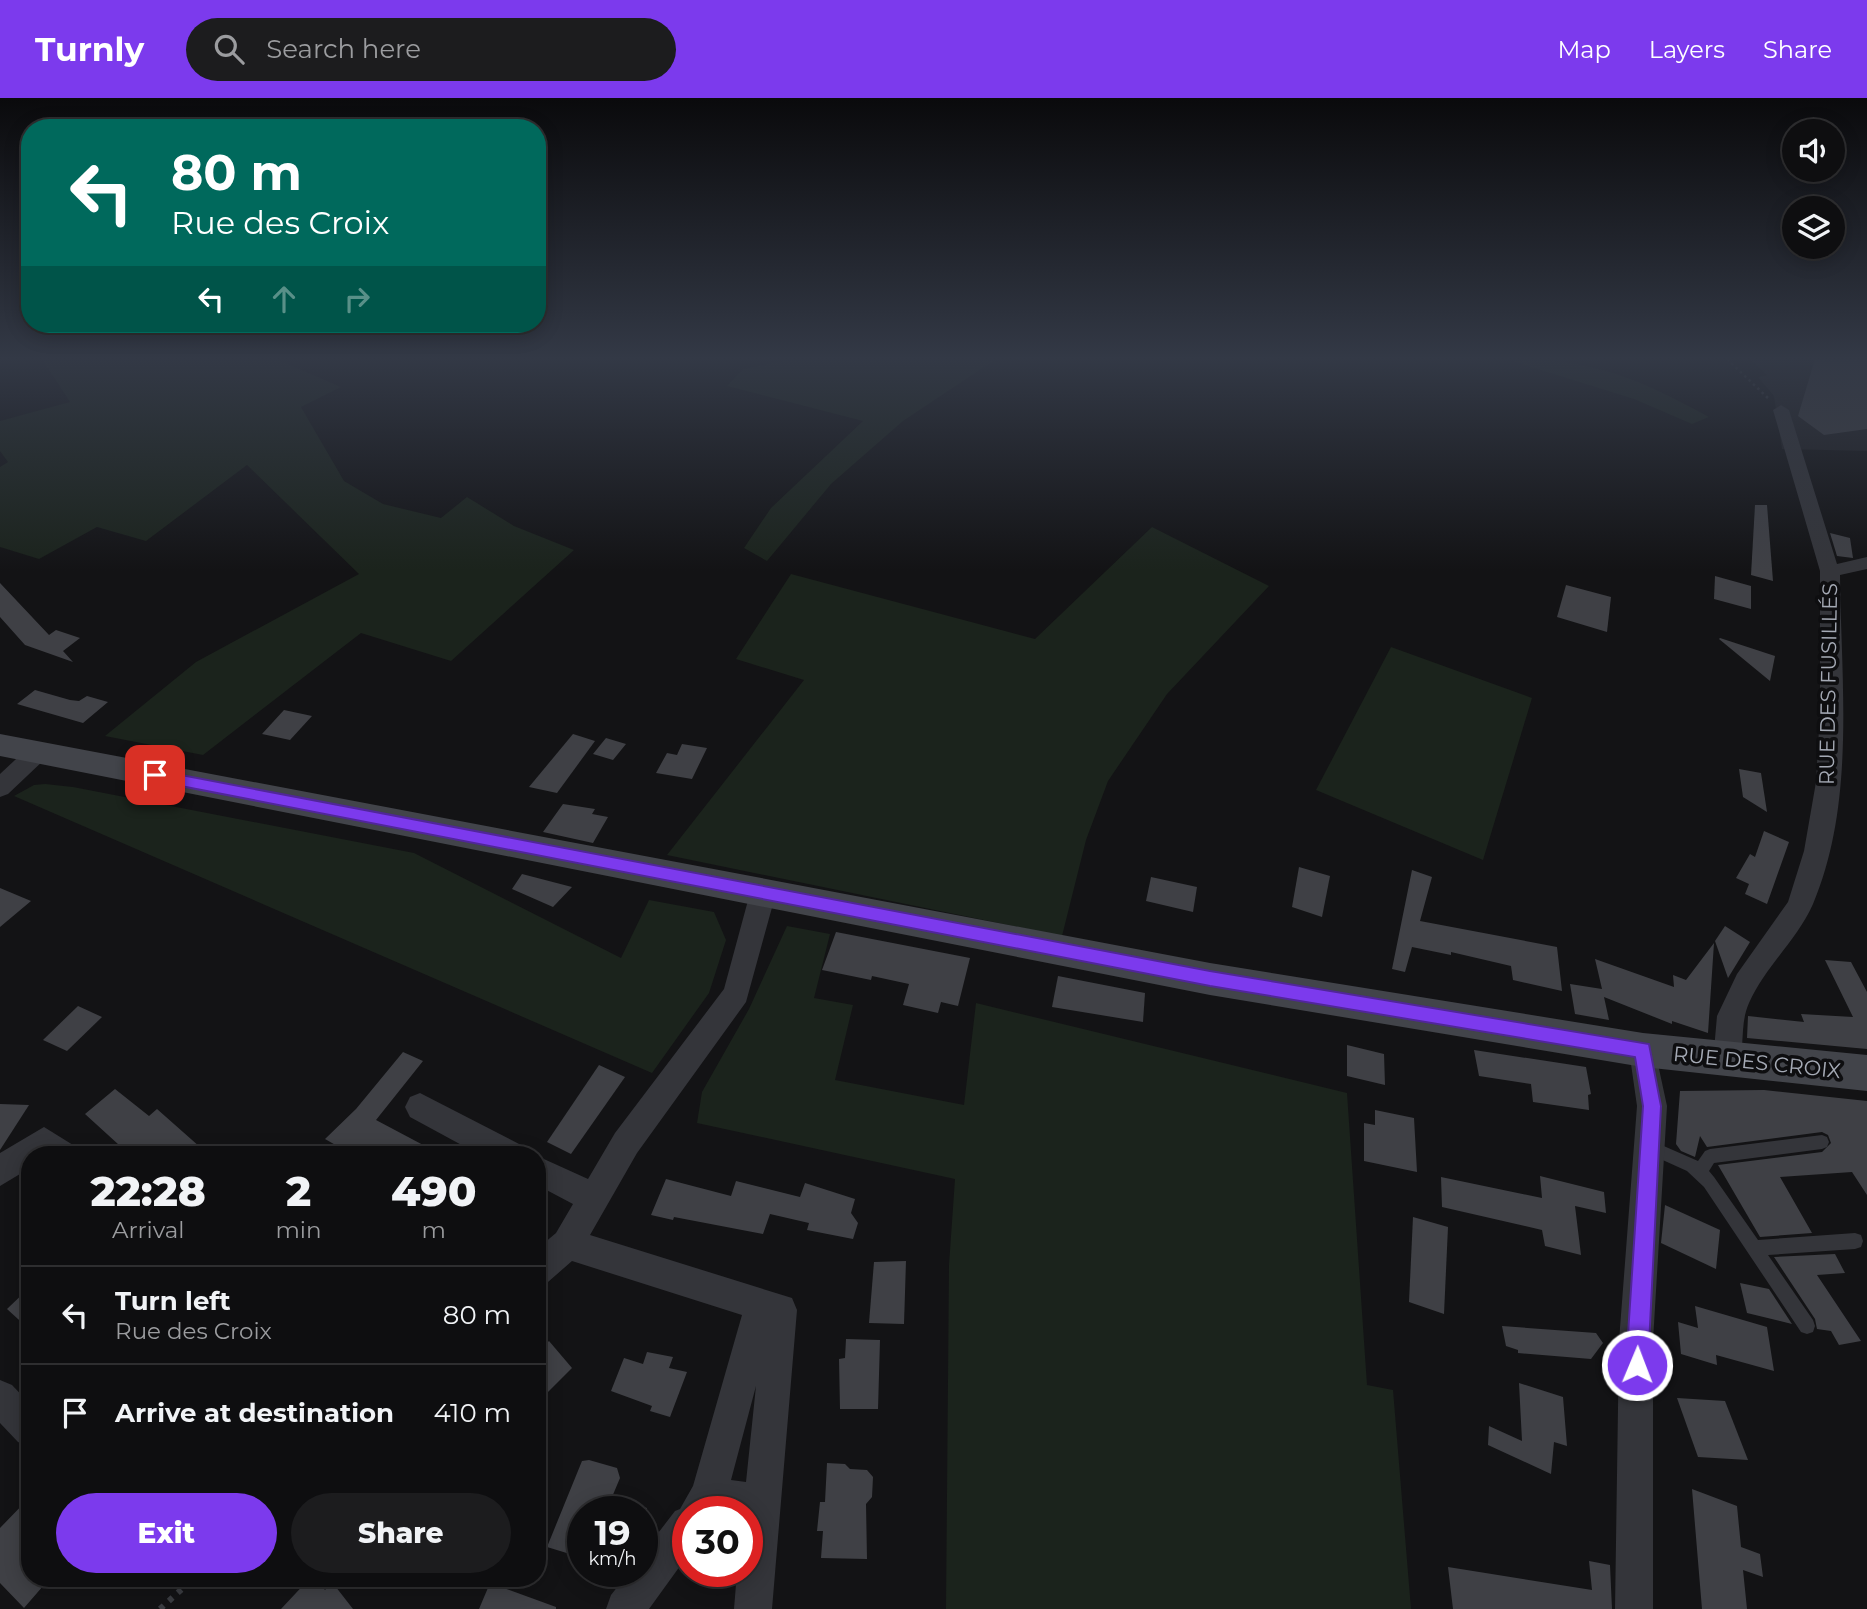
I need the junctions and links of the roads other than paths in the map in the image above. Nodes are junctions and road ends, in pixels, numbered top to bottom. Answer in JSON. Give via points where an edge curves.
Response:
{"nodes":[{"id":1,"x":1787,"y":430,"type":"edge"},
{"id":2,"x":1867,"y":563,"type":"edge"},
{"id":3,"x":1830,"y":571,"type":"junction"},
{"id":4,"x":0,"y":745,"type":"edge"},
{"id":5,"x":38,"y":751,"type":"junction"},
{"id":6,"x":0,"y":788,"type":"edge"},
{"id":7,"x":763,"y":893,"type":"junction"},
{"id":8,"x":1643,"y":1050,"type":"junction"},
{"id":9,"x":1727,"y":1061,"type":"junction"},
{"id":10,"x":1867,"y":1073,"type":"edge"},
{"id":11,"x":420,"y":1107,"type":"dead end"},
{"id":12,"x":1822,"y":1142,"type":"dead end"},
{"id":13,"x":493,"y":1146,"type":"edge"},
{"id":14,"x":1650,"y":1147,"type":"junction"},
{"id":15,"x":21,"y":1157,"type":"edge"},
{"id":16,"x":0,"y":1171,"type":"edge"},
{"id":17,"x":1699,"y":1172,"type":"junction"},
{"id":18,"x":546,"y":1175,"type":"edge"},
{"id":19,"x":592,"y":1198,"type":"junction"},
{"id":20,"x":1855,"y":1241,"type":"dead end"},
{"id":21,"x":567,"y":1244,"type":"junction"},
{"id":22,"x":1754,"y":1248,"type":"junction"},
{"id":23,"x":546,"y":1263,"type":"edge"},
{"id":24,"x":771,"y":1307,"type":"junction"},
{"id":25,"x":1807,"y":1326,"type":"dead end"},
{"id":26,"x":0,"y":1397,"type":"edge"},
{"id":27,"x":21,"y":1420,"type":"edge"},
{"id":28,"x":703,"y":1496,"type":"edge"},
{"id":29,"x":762,"y":1496,"type":"edge"},
{"id":30,"x":672,"y":1545,"type":"edge"},
{"id":31,"x":754,"y":1587,"type":"edge"},
{"id":32,"x":625,"y":1609,"type":"edge"},
{"id":33,"x":752,"y":1609,"type":"edge"},
{"id":34,"x":1634,"y":1609,"type":"edge"}],
"edges":[{"from":1,"to":3,"type":"street"},
{"from":2,"to":3,"type":"street","name":"RUE DES FUSILLÉS"},
{"from":3,"to":9,"type":"street","name":"RUE DES FUSILLÉS","via":[[1830,771],[1816,851],[1794,915],[1745,981],[1724,1033]]},
{"from":4,"to":5,"type":"main road","name":"RUE DES CROIX"},
{"from":5,"to":6,"type":"street"},
{"from":5,"to":7,"type":"main road","name":"RUE DES CROIX"},
{"from":7,"to":8,"type":"main road","name":"RUE DES CROIX","via":[[1210,979]]},
{"from":7,"to":19,"type":"street","via":[[736,994],[626,1143]]},
{"from":8,"to":9,"type":"main road","name":"RUE DES CROIX"},
{"from":8,"to":14,"type":"street","via":[[1652,1106]]},
{"from":9,"to":10,"type":"main road","name":"RUE DES CROIX"},
{"from":11,"to":13,"type":"street"},
{"from":12,"to":17,"type":"lane","via":[[1769,1145],[1710,1156]]},
{"from":14,"to":17,"type":"lane"},
{"from":14,"to":34,"type":"street","via":[[1636,1341]]},
{"from":15,"to":16,"type":"street"},
{"from":17,"to":22,"type":"lane"},
{"from":18,"to":19,"type":"street"},
{"from":19,"to":21,"type":"street"},
{"from":20,"to":22,"type":"lane"},
{"from":21,"to":23,"type":"street"},
{"from":21,"to":24,"type":"street"},
{"from":22,"to":25,"type":"lane"},
{"from":24,"to":28,"type":"street"},
{"from":24,"to":29,"type":"street"},
{"from":26,"to":27,"type":"street"},
{"from":30,"to":32,"type":"street"},
{"from":31,"to":33,"type":"street"}]}
